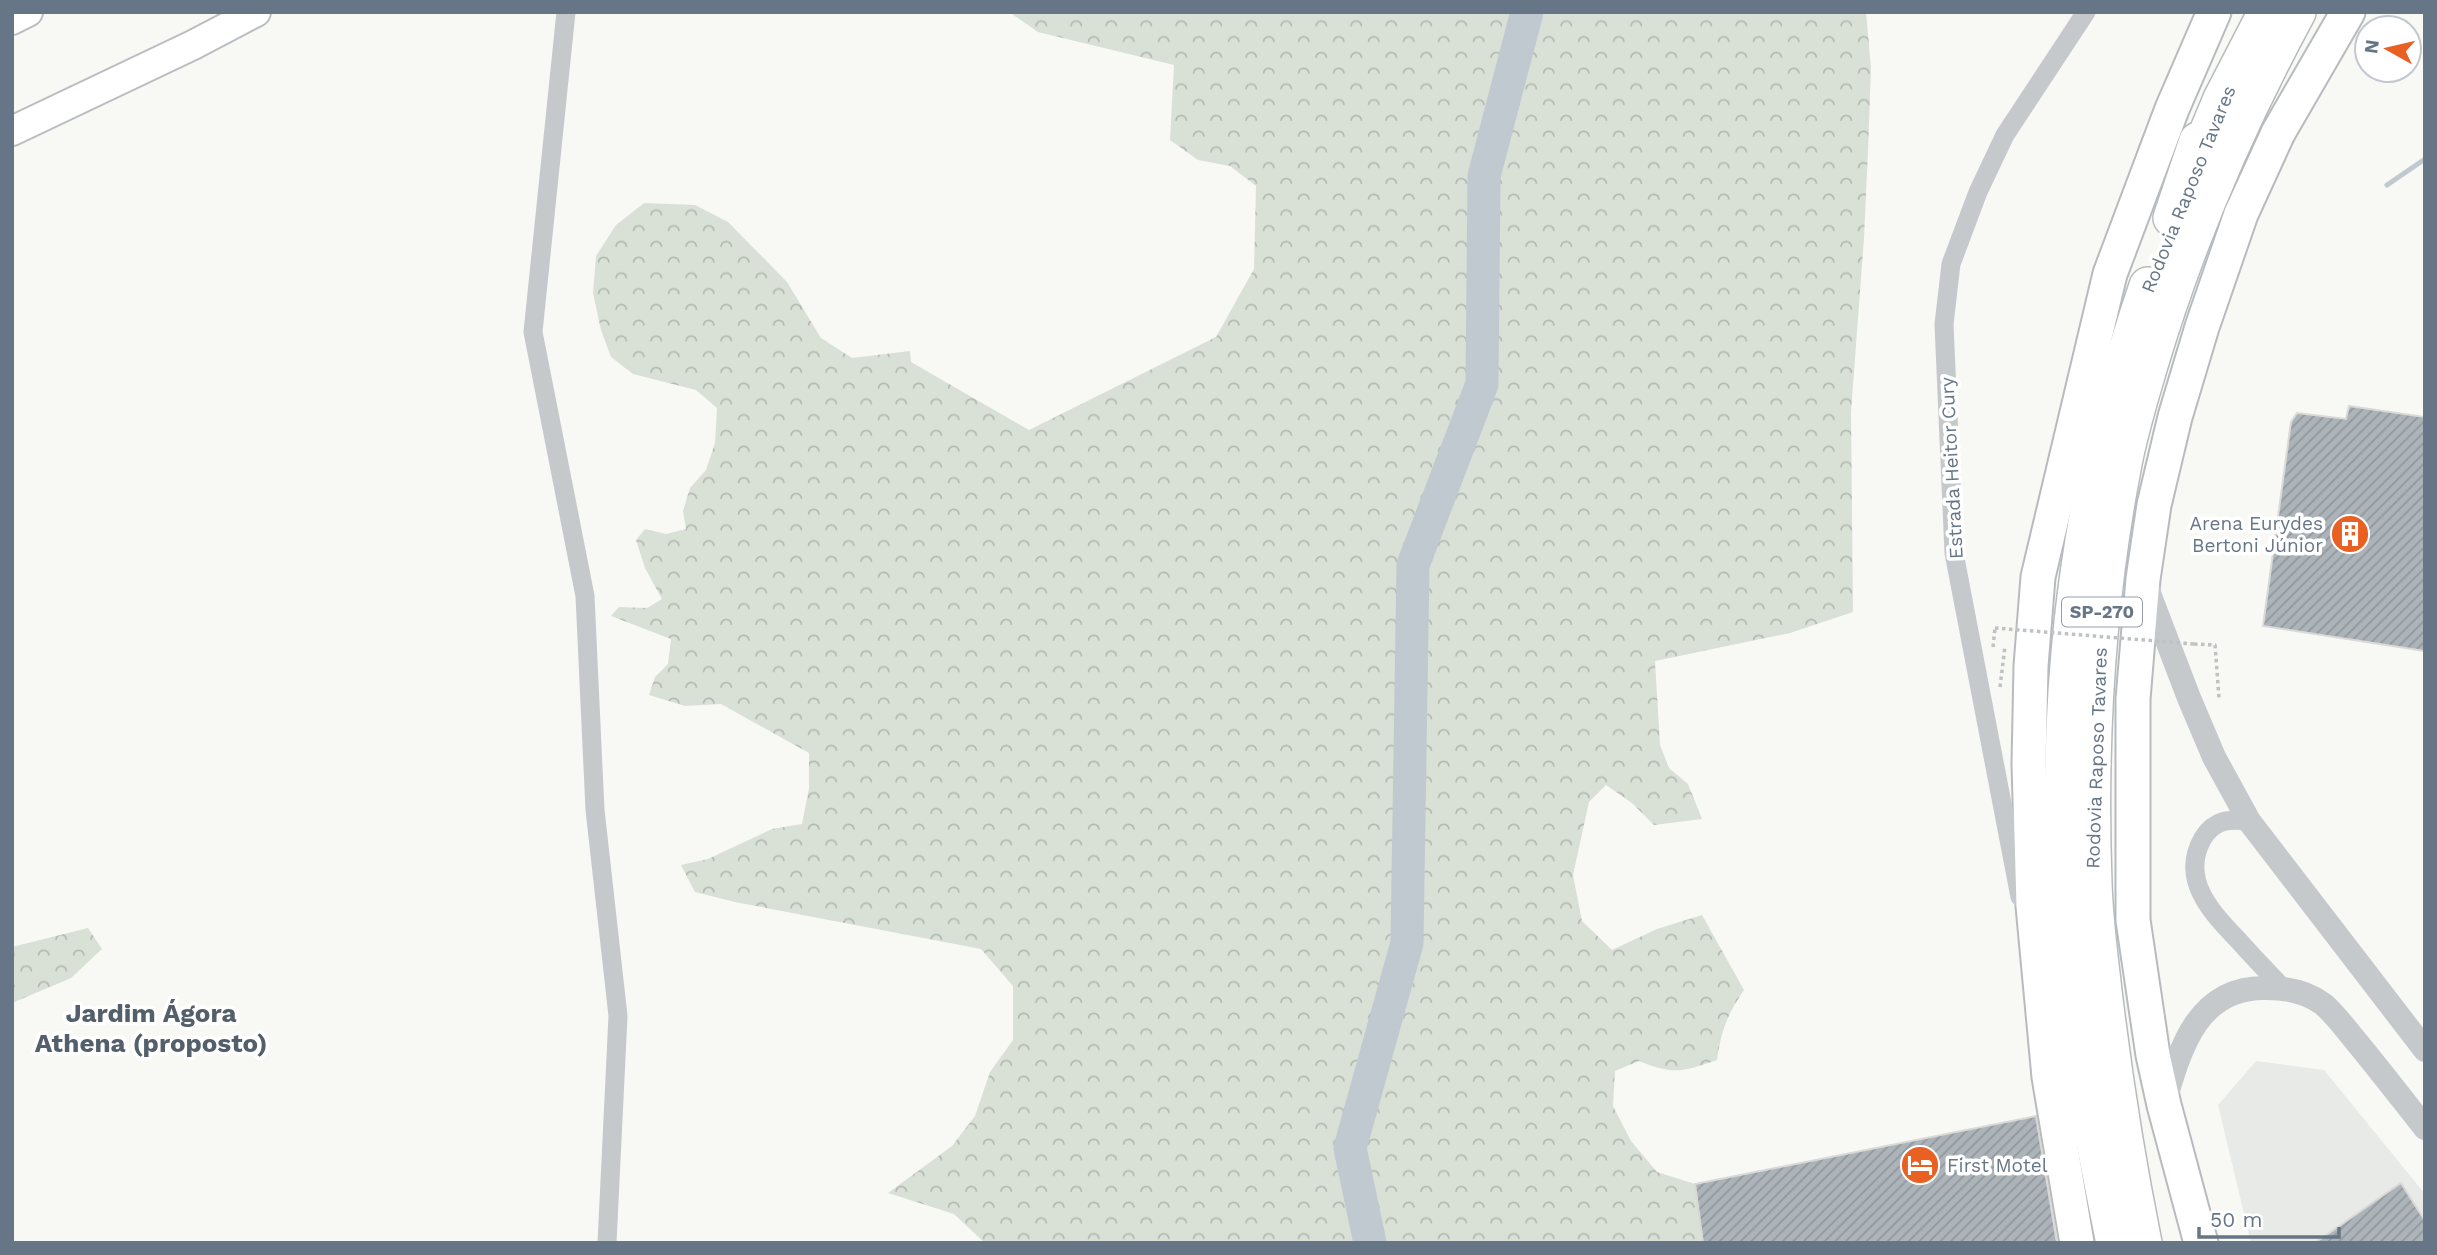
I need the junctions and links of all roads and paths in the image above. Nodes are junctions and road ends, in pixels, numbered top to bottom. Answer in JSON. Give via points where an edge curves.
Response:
{"nodes":[{"id":1,"x":28,"y":12,"type":"edge"},
{"id":2,"x":256,"y":12,"type":"edge"},
{"id":3,"x":566,"y":12,"type":"edge"},
{"id":4,"x":2086,"y":12,"type":"edge"},
{"id":5,"x":2214,"y":12,"type":"edge"},
{"id":6,"x":2246,"y":12,"type":"edge"},
{"id":7,"x":2266,"y":12,"type":"edge"},
{"id":8,"x":2297,"y":12,"type":"edge"},
{"id":9,"x":2348,"y":12,"type":"edge"},
{"id":10,"x":12,"y":20,"type":"edge"},
{"id":11,"x":12,"y":131,"type":"edge"},
{"id":12,"x":2172,"y":218,"type":"junction"},
{"id":13,"x":2143,"y":579,"type":"junction"},
{"id":14,"x":1995,"y":628,"type":"dead end"},
{"id":15,"x":2219,"y":698,"type":"dead end"},
{"id":16,"x":2249,"y":821,"type":"junction"},
{"id":17,"x":2283,"y":988,"type":"junction"},
{"id":18,"x":2425,"y":1050,"type":"edge"},
{"id":19,"x":2049,"y":1077,"type":"junction"},
{"id":20,"x":2164,"y":1105,"type":"junction"},
{"id":21,"x":2425,"y":1128,"type":"edge"},
{"id":22,"x":607,"y":1243,"type":"edge"},
{"id":23,"x":2077,"y":1243,"type":"edge"},
{"id":24,"x":2115,"y":1243,"type":"edge"},
{"id":25,"x":2143,"y":1243,"type":"edge"},
{"id":26,"x":2201,"y":1243,"type":"edge"}],
"edges":[{"from":1,"to":10,"type":"main road"},
{"from":2,"to":11,"type":"main road"},
{"from":3,"to":22,"type":"street","via":[[533,332],[585,596],[595,810],[618,1016]]},
{"from":4,"to":19,"type":"street","name":"Estrada Heitor Cury","via":[[2005,135],[1978,192],[1951,264],[1944,324],[1954,553]]},
{"from":5,"to":19,"type":"highway","name":"Rodovia Raposo Tavares","number":"SP-270","via":[[2110,274],[2038,576],[2029,764],[2033,906]]},
{"from":6,"to":12,"type":"highway","via":[[2225,59]]},
{"from":7,"to":12,"type":"highway","name":"Rodovia Raposo Tavares","number":"SP-270","via":[[2222,99]]},
{"from":8,"to":25,"type":"highway","name":"Rodovia Raposo Tavares","number":"SP-270","via":[[2233,138],[2165,311],[2122,468],[2100,620],[2093,885],[2120,1118]]},
{"from":9,"to":13,"type":"highway","number":"SP-270","via":[[2278,133],[2241,215],[2175,417],[2154,505]]},
{"from":12,"to":24,"type":"highway","name":"Rodovia Raposo Tavares","number":"SP-270","via":[[2129,341],[2094,477],[2072,618],[2066,708],[2063,805],[2070,962],[2090,1121]]},
{"from":13,"to":16,"type":"street","via":[[2214,757]]},
{"from":13,"to":20,"type":"highway","number":"SP-270","via":[[2133,699],[2133,920]]},
{"from":14,"to":15,"type":"path","bridge":true,"via":[[2215,646]]},
{"from":16,"to":17,"type":"street","via":[[2218,822],[2208,831],[2196,856],[2197,884],[2208,908]]},
{"from":16,"to":18,"type":"street"},
{"from":17,"to":20,"type":"street","via":[[2249,987],[2216,1003],[2199,1018],[2181,1049]]},
{"from":17,"to":21,"type":"street","via":[[2323,1004]]},
{"from":19,"to":23,"type":"highway","name":"Rodovia Raposo Tavares","number":"SP-270"},
{"from":20,"to":26,"type":"highway","number":"SP-270"}]}
